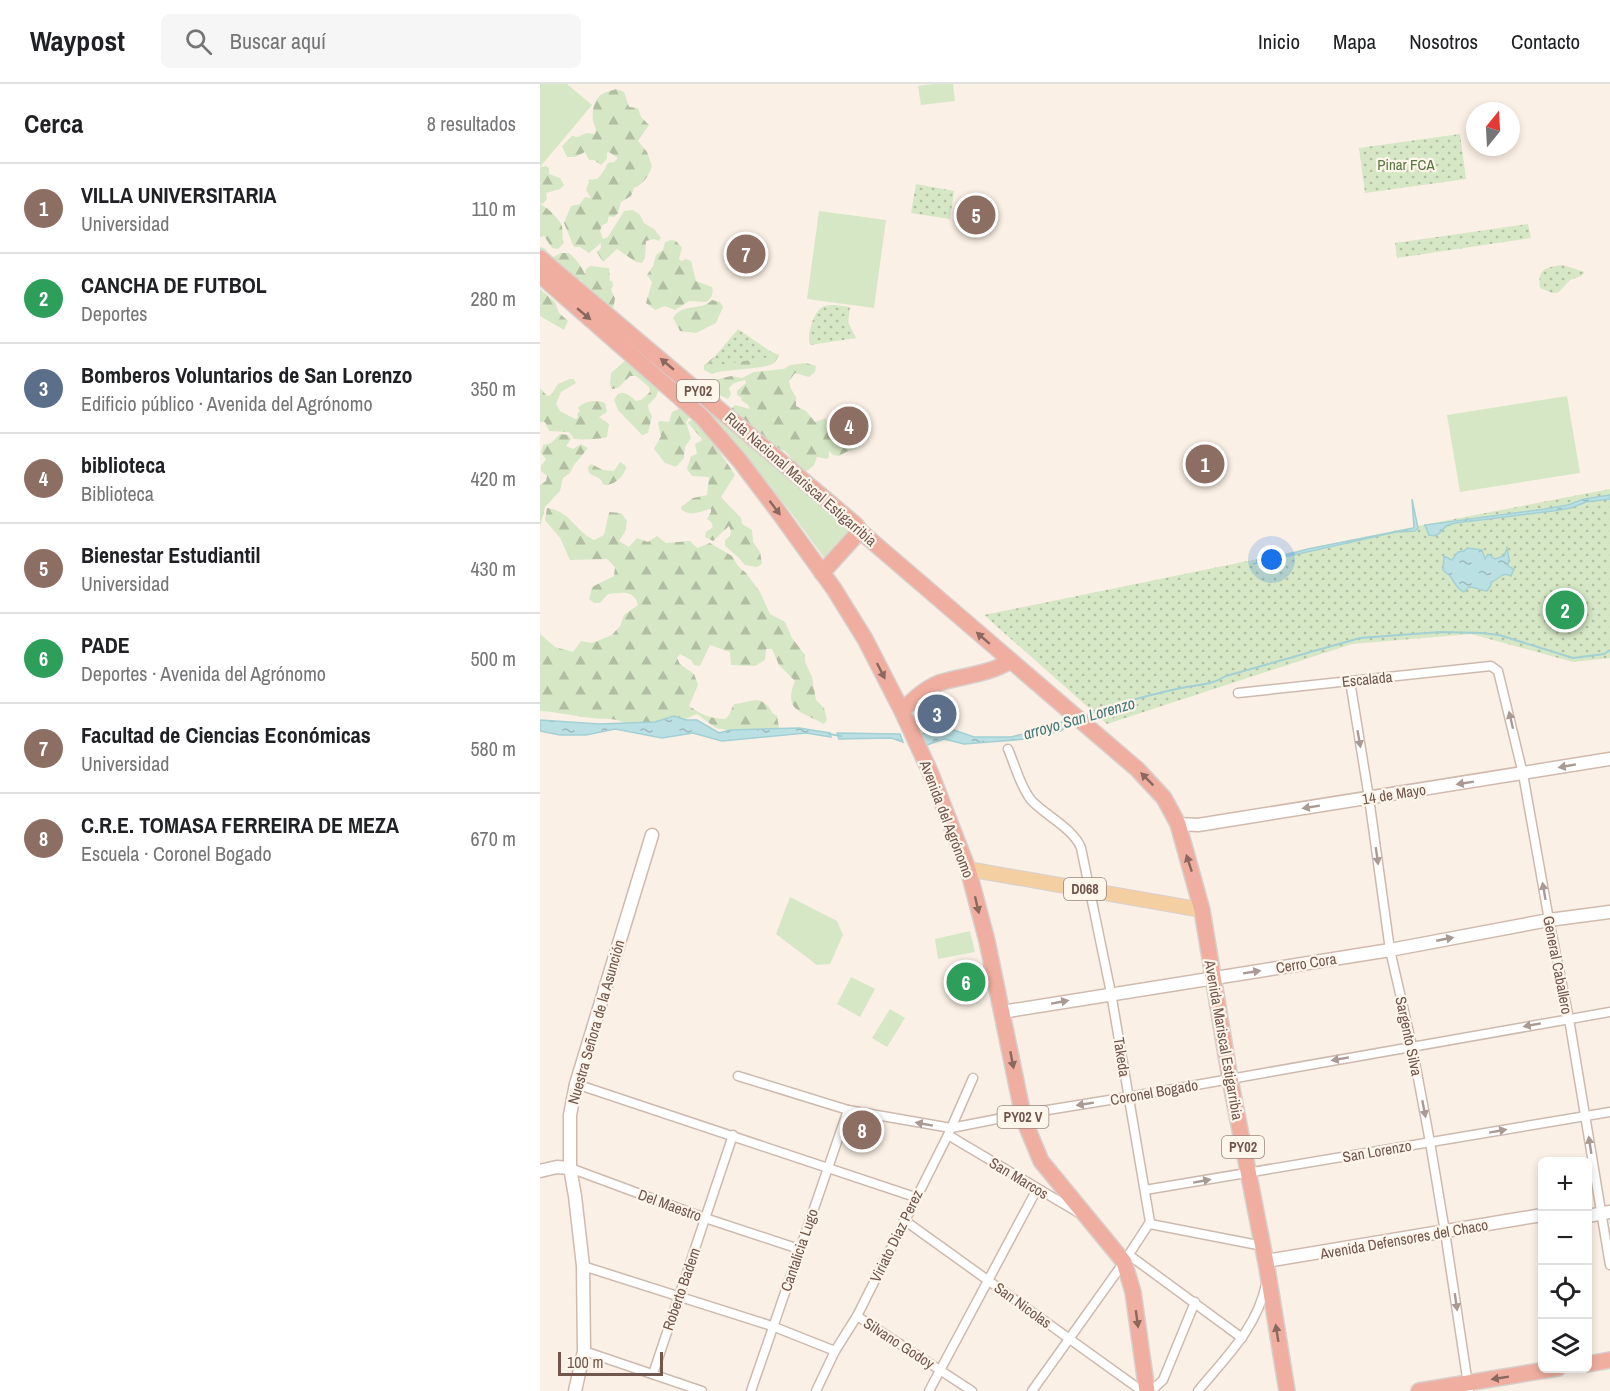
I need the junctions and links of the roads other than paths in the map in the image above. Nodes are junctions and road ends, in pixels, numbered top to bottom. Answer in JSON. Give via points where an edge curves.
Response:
{"nodes":[{"id":1,"x":540,"y":258,"type":"edge"},
{"id":2,"x":540,"y":275,"type":"edge"},
{"id":3,"x":860,"y":531,"type":"junction"},
{"id":4,"x":822,"y":573,"type":"junction"},
{"id":5,"x":1010,"y":661,"type":"junction"},
{"id":6,"x":1495,"y":668,"type":"joint"},
{"id":7,"x":1350,"y":681,"type":"junction"},
{"id":8,"x":1238,"y":693,"type":"dead end"},
{"id":9,"x":902,"y":712,"type":"junction"},
{"id":10,"x":1008,"y":748,"type":"dead end"},
{"id":11,"x":1610,"y":759,"type":"edge"},
{"id":12,"x":1523,"y":774,"type":"junction"},
{"id":13,"x":1369,"y":798,"type":"junction"},
{"id":14,"x":1178,"y":824,"type":"junction"},
{"id":15,"x":652,"y":835,"type":"dead end"},
{"id":16,"x":968,"y":869,"type":"junction"},
{"id":17,"x":1089,"y":887,"type":"junction"},
{"id":18,"x":1201,"y":906,"type":"junction"},
{"id":19,"x":1610,"y":912,"type":"edge"},
{"id":20,"x":1549,"y":920,"type":"junction"},
{"id":21,"x":1390,"y":950,"type":"junction"},
{"id":22,"x":1214,"y":978,"type":"junction"},
{"id":23,"x":1111,"y":993,"type":"junction"},
{"id":24,"x":1002,"y":1012,"type":"junction"},
{"id":25,"x":1610,"y":1012,"type":"edge"},
{"id":26,"x":1569,"y":1019,"type":"junction"},
{"id":27,"x":1412,"y":1046,"type":"junction"},
{"id":28,"x":738,"y":1076,"type":"dead end"},
{"id":29,"x":973,"y":1078,"type":"dead end"},
{"id":30,"x":1230,"y":1079,"type":"junction"},
{"id":31,"x":576,"y":1084,"type":"junction"},
{"id":32,"x":1128,"y":1097,"type":"junction"},
{"id":33,"x":848,"y":1110,"type":"junction"},
{"id":34,"x":1610,"y":1112,"type":"edge"},
{"id":35,"x":1023,"y":1114,"type":"junction"},
{"id":36,"x":1585,"y":1116,"type":"junction"},
{"id":37,"x":949,"y":1132,"type":"junction"},
{"id":38,"x":733,"y":1135,"type":"junction"},
{"id":39,"x":1430,"y":1142,"type":"junction"},
{"id":40,"x":828,"y":1167,"type":"junction"},
{"id":41,"x":570,"y":1168,"type":"junction"},
{"id":42,"x":540,"y":1171,"type":"edge"},
{"id":43,"x":1248,"y":1173,"type":"junction"},
{"id":44,"x":1037,"y":1189,"type":"junction"},
{"id":45,"x":1145,"y":1190,"type":"junction"},
{"id":46,"x":915,"y":1197,"type":"junction"},
{"id":47,"x":1602,"y":1208,"type":"edge"},
{"id":48,"x":1538,"y":1216,"type":"edge"},
{"id":49,"x":705,"y":1218,"type":"junction"},
{"id":50,"x":904,"y":1220,"type":"junction"},
{"id":51,"x":1091,"y":1220,"type":"junction"},
{"id":52,"x":1150,"y":1224,"type":"junction"},
{"id":53,"x":1538,"y":1224,"type":"edge"},
{"id":54,"x":1446,"y":1236,"type":"junction"},
{"id":55,"x":799,"y":1249,"type":"junction"},
{"id":56,"x":1127,"y":1258,"type":"junction"},
{"id":57,"x":1266,"y":1262,"type":"junction"},
{"id":58,"x":1610,"y":1265,"type":"edge"},
{"id":59,"x":583,"y":1266,"type":"junction"},
{"id":60,"x":988,"y":1279,"type":"junction"},
{"id":61,"x":678,"y":1296,"type":"junction"},
{"id":62,"x":1195,"y":1302,"type":"junction"},
{"id":63,"x":857,"y":1316,"type":"junction"},
{"id":64,"x":772,"y":1326,"type":"junction"},
{"id":65,"x":1069,"y":1338,"type":"junction"},
{"id":66,"x":1242,"y":1338,"type":"junction"},
{"id":67,"x":585,"y":1351,"type":"junction"},
{"id":68,"x":835,"y":1351,"type":"junction"},
{"id":69,"x":1610,"y":1360,"type":"edge"},
{"id":70,"x":1592,"y":1363,"type":"edge"},
{"id":71,"x":941,"y":1370,"type":"junction"},
{"id":72,"x":1538,"y":1372,"type":"edge"},
{"id":73,"x":653,"y":1374,"type":"junction"},
{"id":74,"x":1468,"y":1387,"type":"edge"},
{"id":75,"x":575,"y":1391,"type":"edge"},
{"id":76,"x":702,"y":1391,"type":"edge"},
{"id":77,"x":751,"y":1391,"type":"edge"},
{"id":78,"x":816,"y":1391,"type":"edge"},
{"id":79,"x":928,"y":1391,"type":"edge"},
{"id":80,"x":972,"y":1391,"type":"edge"},
{"id":81,"x":1032,"y":1391,"type":"edge"},
{"id":82,"x":1144,"y":1391,"type":"edge"},
{"id":83,"x":1151,"y":1391,"type":"edge"},
{"id":84,"x":1198,"y":1391,"type":"edge"},
{"id":85,"x":1287,"y":1391,"type":"edge"},
{"id":86,"x":1419,"y":1391,"type":"edge"}],
"edges":[{"from":3,"to":1,"type":"highway","name":"Ruta Nacional Mariscal Estigarribia","number":"PY02","one_way":true},
{"from":2,"to":4,"type":"highway","name":"Ruta Nacional Mariscal Estigarribia","number":"PY02","one_way":true,"via":[[701,416],[740,461]]},
{"from":3,"to":4,"type":"highway"},
{"from":5,"to":3,"type":"highway","name":"Ruta Nacional Mariscal Estigarribia","number":"PY02","one_way":true},
{"from":4,"to":9,"type":"highway","name":"Ruta Nacional Mariscal Estigarribia","number":"PY02","one_way":true,"via":[[865,639]]},
{"from":5,"to":9,"type":"highway","via":[[996,670],[923,691]]},
{"from":14,"to":5,"type":"highway","name":"Ruta Nacional Mariscal Estigarribia","number":"PY02","one_way":true,"via":[[1152,784]]},
{"from":6,"to":7,"type":"street","name":"Escalada"},
{"from":12,"to":6,"type":"street","name":"General Caballero","one_way":true,"via":[[1500,674]]},
{"from":7,"to":8,"type":"street","name":"Escalada"},
{"from":7,"to":13,"type":"street","name":"Sargento Silva","one_way":true},
{"from":9,"to":16,"type":"highway","name":"Avenida del Agrónomo","number":"PY02 V"},
{"from":10,"to":17,"type":"street","name":"Takeda","via":[[1026,792],[1079,843]]},
{"from":11,"to":12,"type":"street","name":"14 de Mayo","one_way":true},
{"from":12,"to":13,"type":"street","name":"14 de Mayo","one_way":true},
{"from":20,"to":12,"type":"street","name":"General Caballero","one_way":true},
{"from":13,"to":14,"type":"street","name":"14 de Mayo","one_way":true,"via":[[1198,825]]},
{"from":13,"to":21,"type":"street","name":"Sargento Silva","one_way":true},
{"from":18,"to":14,"type":"highway","number":"PY02","one_way":true},
{"from":15,"to":31,"type":"street","name":"Nuestra Señora de la Asunción"},
{"from":16,"to":17,"type":"main road","number":"D068"},
{"from":16,"to":24,"type":"highway","name":"Avenida del Agrónomo","number":"PY02 V","one_way":true},
{"from":17,"to":18,"type":"main road","number":"D068"},
{"from":17,"to":23,"type":"street","name":"Takeda"},
{"from":18,"to":22,"type":"highway","name":"Avenida Mariscal Estigarribia","number":"PY02"},
{"from":19,"to":20,"type":"street","name":"Cerro Cora"},
{"from":21,"to":20,"type":"street","name":"Cerro Cora","one_way":true},
{"from":20,"to":26,"type":"street","name":"General Caballero"},
{"from":22,"to":21,"type":"street","name":"Cerro Cora","one_way":true},
{"from":21,"to":27,"type":"street","name":"Sargento Silva"},
{"from":22,"to":23,"type":"street","name":"Cerro Cora"},
{"from":22,"to":30,"type":"highway","name":"Avenida Mariscal Estigarribia","number":"PY02"},
{"from":24,"to":23,"type":"street","name":"Cerro Cora","one_way":true},
{"from":23,"to":32,"type":"street","name":"Takeda"},
{"from":24,"to":35,"type":"highway","name":"Avenida del Agrónomo","number":"PY02 V","one_way":true},
{"from":25,"to":26,"type":"street","name":"Coronel Bogado"},
{"from":26,"to":27,"type":"street","name":"Coronel Bogado","one_way":true},
{"from":26,"to":36,"type":"street","name":"General Caballero"},
{"from":27,"to":30,"type":"street","name":"Coronel Bogado","one_way":true},
{"from":27,"to":39,"type":"street","name":"Sargento Silva","one_way":true},
{"from":28,"to":33,"type":"street","name":"Coronel Bogado"},
{"from":29,"to":37,"type":"street","name":"Viriato Diaz Perez"},
{"from":30,"to":32,"type":"street","name":"Coronel Bogado"},
{"from":30,"to":43,"type":"highway","name":"Avenida Mariscal Estigarribia","number":"PY02"},
{"from":31,"to":38,"type":"street"},
{"from":31,"to":41,"type":"street","name":"Nuestra Señora de la Asunción","via":[[570,1115]]},
{"from":32,"to":35,"type":"street","name":"Coronel Bogado","one_way":true},
{"from":32,"to":45,"type":"street","name":"Takeda"},
{"from":37,"to":33,"type":"street","name":"Coronel Bogado","one_way":true},
{"from":33,"to":40,"type":"street","name":"Cantalicia Lugo"},
{"from":34,"to":36,"type":"street","name":"San Lorenzo"},
{"from":35,"to":37,"type":"street","name":"Coronel Bogado"},
{"from":35,"to":51,"type":"highway","name":"Avenida del Agrónomo","number":"PY02 V","via":[[1041,1161]]},
{"from":39,"to":36,"type":"street","name":"San Lorenzo","one_way":true},
{"from":47,"to":36,"type":"street","name":"General Caballero","one_way":true},
{"from":37,"to":44,"type":"street","name":"San Marcos"},
{"from":37,"to":46,"type":"street","name":"Viriato Diaz Perez"},
{"from":38,"to":40,"type":"street"},
{"from":38,"to":49,"type":"street","name":"Roberto Badem"},
{"from":39,"to":43,"type":"street","name":"San Lorenzo"},
{"from":39,"to":54,"type":"street","name":"Sargento Silva"},
{"from":40,"to":46,"type":"street"},
{"from":40,"to":55,"type":"street","name":"Cantalicia Lugo"},
{"from":41,"to":42,"type":"street","name":"Del Maestro"},
{"from":41,"to":49,"type":"street","name":"Del Maestro"},
{"from":41,"to":59,"type":"street","name":"Nuestra Señora de la Asunción"},
{"from":45,"to":43,"type":"street","name":"San Lorenzo","one_way":true},
{"from":43,"to":57,"type":"highway","name":"Avenida Mariscal Estigarribia","number":"PY02"},
{"from":44,"to":51,"type":"street","name":"San Marcos"},
{"from":44,"to":60,"type":"street"},
{"from":45,"to":52,"type":"street","name":"Takeda"},
{"from":46,"to":50,"type":"street","name":"Viriato Diaz Perez"},
{"from":47,"to":58,"type":"street","name":"General Caballero"},
{"from":48,"to":54,"type":"street","name":"Avenida Defensores del Chaco"},
{"from":49,"to":55,"type":"street","name":"Del Maestro"},
{"from":49,"to":61,"type":"street","name":"Roberto Badem"},
{"from":50,"to":60,"type":"street","name":"San Nicolas"},
{"from":50,"to":63,"type":"street","name":"Viriato Diaz Perez"},
{"from":51,"to":56,"type":"highway","name":"Avenida del Agrónomo","number":"PY02 V"},
{"from":52,"to":56,"type":"street"},
{"from":52,"to":57,"type":"street"},
{"from":53,"to":54,"type":"street","name":"Avenida Defensores del Chaco"},
{"from":54,"to":57,"type":"street","name":"Avenida Defensores del Chaco"},
{"from":54,"to":74,"type":"street","name":"Sargento Silva","one_way":true},
{"from":55,"to":64,"type":"street","name":"Cantalicia Lugo"},
{"from":56,"to":62,"type":"street"},
{"from":56,"to":65,"type":"street"},
{"from":56,"to":82,"type":"highway","name":"Avenida del Agrónomo","number":"PY02 V","one_way":true},
{"from":57,"to":66,"type":"street","via":[[1261,1305]]},
{"from":85,"to":57,"type":"highway","name":"Avenida Mariscal Estigarribia","number":"PY02","one_way":true},
{"from":59,"to":61,"type":"street"},
{"from":59,"to":67,"type":"street","name":"Nuestra Señora de la Asunción"},
{"from":60,"to":65,"type":"street","name":"San Nicolas"},
{"from":60,"to":71,"type":"street"},
{"from":61,"to":64,"type":"street"},
{"from":61,"to":73,"type":"street","name":"Roberto Badem"},
{"from":62,"to":66,"type":"street"},
{"from":62,"to":83,"type":"street","via":[[1163,1380]]},
{"from":63,"to":68,"type":"street","name":"Viriato Diaz Perez"},
{"from":63,"to":71,"type":"street","name":"Silvano Godoy"},
{"from":64,"to":68,"type":"street"},
{"from":64,"to":77,"type":"street","name":"Cantalicia Lugo"},
{"from":65,"to":81,"type":"street"},
{"from":65,"to":82,"type":"street","name":"San Nicolas"},
{"from":66,"to":84,"type":"street"},
{"from":67,"to":73,"type":"street"},
{"from":67,"to":75,"type":"street","name":"Nuestra Señora de la Asunción"},
{"from":68,"to":78,"type":"street","name":"Viriato Diaz Perez"},
{"from":69,"to":70,"type":"highway"},
{"from":71,"to":79,"type":"street"},
{"from":71,"to":80,"type":"street","name":"Silvano Godoy"},
{"from":72,"to":74,"type":"highway","one_way":true},
{"from":73,"to":76,"type":"street"},
{"from":74,"to":86,"type":"highway"}]}
